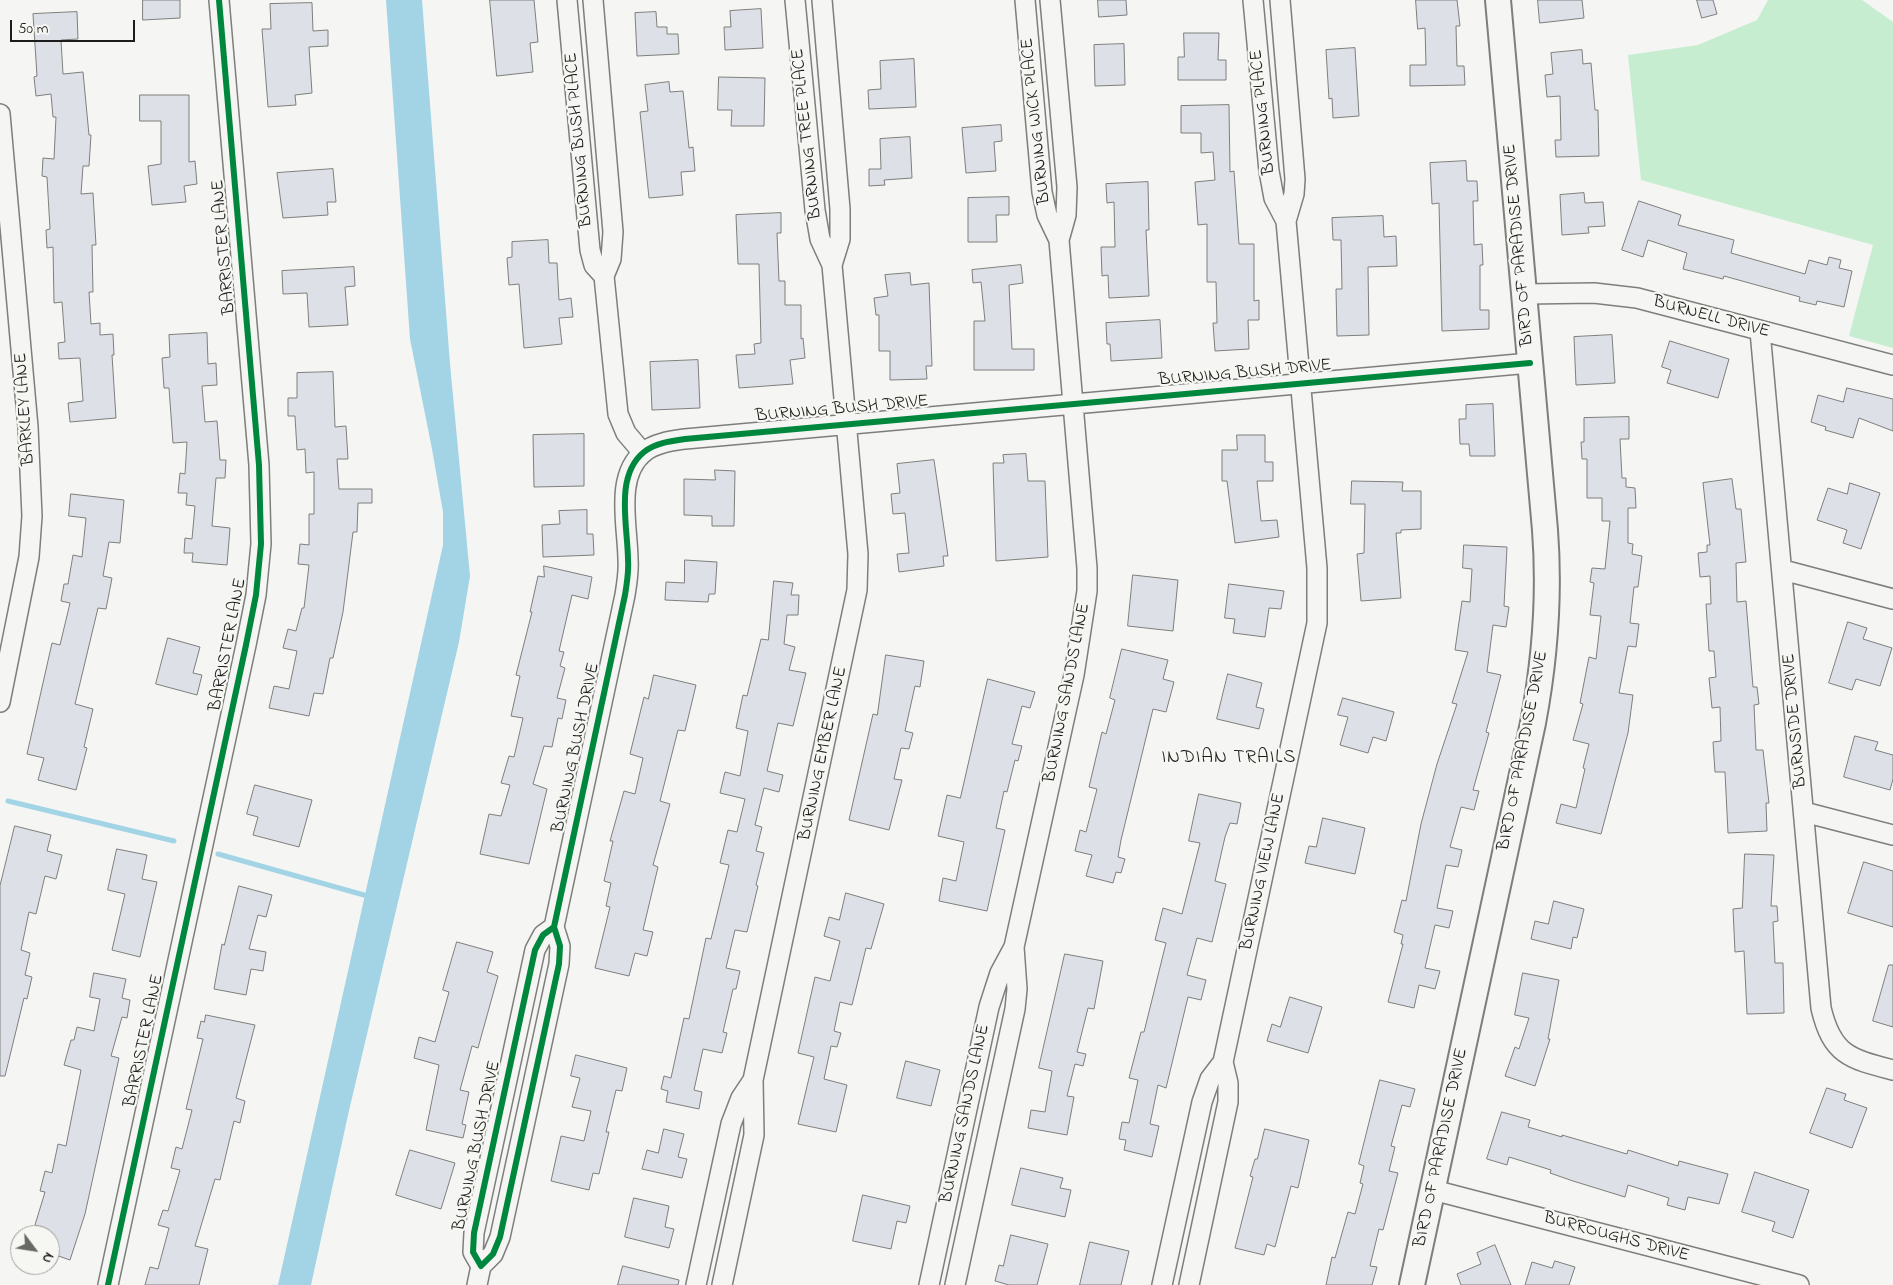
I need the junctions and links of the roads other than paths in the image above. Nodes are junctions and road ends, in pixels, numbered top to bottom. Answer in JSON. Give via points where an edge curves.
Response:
{"nodes":[{"id":1,"x":219,"y":0,"type":"edge"},
{"id":2,"x":567,"y":0,"type":"edge"},
{"id":3,"x":593,"y":0,"type":"edge"},
{"id":4,"x":795,"y":0,"type":"edge"},
{"id":5,"x":822,"y":0,"type":"edge"},
{"id":6,"x":1025,"y":0,"type":"edge"},
{"id":7,"x":1050,"y":0,"type":"edge"},
{"id":8,"x":1253,"y":0,"type":"edge"},
{"id":9,"x":1280,"y":0,"type":"edge"},
{"id":10,"x":1498,"y":0,"type":"edge"},
{"id":11,"x":0,"y":114,"type":"edge"},
{"id":12,"x":1286,"y":221,"type":"junction"},
{"id":13,"x":1059,"y":240,"type":"junction"},
{"id":14,"x":832,"y":265,"type":"junction"},
{"id":15,"x":604,"y":276,"type":"junction"},
{"id":16,"x":1525,"y":294,"type":"junction"},
{"id":17,"x":1760,"y":331,"type":"junction"},
{"id":18,"x":1530,"y":363,"type":"junction"},
{"id":19,"x":1893,"y":365,"type":"edge"},
{"id":20,"x":1301,"y":384,"type":"junction"},
{"id":21,"x":1073,"y":405,"type":"junction"},
{"id":22,"x":846,"y":425,"type":"junction"},
{"id":23,"x":643,"y":453,"type":"junction"},
{"id":24,"x":1783,"y":570,"type":"junction"},
{"id":25,"x":1893,"y":599,"type":"edge"},
{"id":26,"x":0,"y":702,"type":"edge"},
{"id":27,"x":1804,"y":812,"type":"junction"},
{"id":28,"x":1893,"y":835,"type":"edge"},
{"id":29,"x":554,"y":927,"type":"junction"},
{"id":30,"x":1014,"y":947,"type":"junction"},
{"id":31,"x":1223,"y":1062,"type":"junction"},
{"id":32,"x":1893,"y":1070,"type":"edge"},
{"id":33,"x":754,"y":1080,"type":"junction"},
{"id":34,"x":1433,"y":1190,"type":"junction"},
{"id":35,"x":481,"y":1266,"type":"junction"},
{"id":36,"x":108,"y":1285,"type":"edge"},
{"id":37,"x":477,"y":1285,"type":"edge"},
{"id":38,"x":696,"y":1285,"type":"edge"},
{"id":39,"x":722,"y":1285,"type":"edge"},
{"id":40,"x":929,"y":1285,"type":"edge"},
{"id":41,"x":955,"y":1285,"type":"edge"},
{"id":42,"x":1162,"y":1285,"type":"edge"},
{"id":43,"x":1189,"y":1285,"type":"edge"},
{"id":44,"x":1412,"y":1285,"type":"edge"},
{"id":45,"x":1799,"y":1285,"type":"edge"}],
"edges":[{"from":1,"to":36,"type":"street","name":"BARRISTER LANE","via":[[259,464],[260,564],[246,645]]},
{"from":2,"to":15,"type":"street","name":"BURNING BUSH PLACE","via":[[590,250],[594,265]]},
{"from":3,"to":15,"type":"street","name":"BURNING BUSH PLACE","via":[[613,232],[611,259]]},
{"from":4,"to":14,"type":"street","name":"BURNING TREE PLACE","via":[[815,210],[820,239]]},
{"from":5,"to":14,"type":"street","name":"BURNING TREE PLACE","via":[[841,223]]},
{"from":6,"to":13,"type":"street","name":"BURNING WICK PLACE","via":[[1042,192],[1047,215]]},
{"from":7,"to":13,"type":"street","name":"BURNING WICK PLACE","via":[[1067,187],[1066,215]]},
{"from":8,"to":12,"type":"street","name":"BURNING PLACE","via":[[1269,171],[1274,198]]},
{"from":9,"to":12,"type":"street","name":"BURNING PLACE","via":[[1295,179]]},
{"from":10,"to":16,"type":"street","name":"BIRD OF PARADISE DRIVE"},
{"from":11,"to":26,"type":"street","name":"BARKLEY LANE","via":[[28,428],[32,516],[29,557]]},
{"from":12,"to":20,"type":"street","name":"BURNING PLACE"},
{"from":13,"to":21,"type":"street","name":"BURNING WICK PLACE"},
{"from":14,"to":22,"type":"street","name":"BURNING TREE PLACE"},
{"from":15,"to":23,"type":"street","name":"BURNING BUSH PLACE","via":[[618,414],[626,433]]},
{"from":16,"to":17,"type":"street","name":"BURNELL DRIVE","via":[[1594,292],[1622,295]]},
{"from":16,"to":18,"type":"street","name":"BIRD OF PARADISE DRIVE"},
{"from":17,"to":19,"type":"street","name":"BURNELL DRIVE"},
{"from":17,"to":24,"type":"street","name":"BURNSIDE DRIVE"},
{"from":18,"to":20,"type":"street","name":"BURNING BUSH DRIVE"},
{"from":18,"to":34,"type":"street","name":"BIRD OF PARADISE DRIVE","via":[[1547,553],[1543,662],[1524,768]]},
{"from":20,"to":21,"type":"street","name":"BURNING BUSH DRIVE"},
{"from":20,"to":31,"type":"street","name":"BURNING VIEW LANE","via":[[1317,568],[1317,623]]},
{"from":21,"to":22,"type":"street","name":"BURNING BUSH DRIVE"},
{"from":21,"to":30,"type":"street","name":"BURNING SANDS LANE","via":[[1087,601],[1074,675]]},
{"from":22,"to":23,"type":"street","name":"BURNING BUSH DRIVE","via":[[685,439],[662,444]]},
{"from":22,"to":33,"type":"street","name":"BURNING EMBER LANE","via":[[858,554],[856,602]]},
{"from":23,"to":29,"type":"street","name":"BURNING BUSH DRIVE","via":[[633,466],[627,483],[625,595]]},
{"from":24,"to":25,"type":"street"},
{"from":24,"to":27,"type":"street","name":"BURNSIDE DRIVE"},
{"from":27,"to":28,"type":"street"},
{"from":27,"to":32,"type":"street","name":"BURNSIDE DRIVE","via":[[1820,1003],[1825,1025],[1842,1051],[1863,1062]]},
{"from":29,"to":35,"type":"street","name":"BURNING BUSH DRIVE","via":[[560,958],[542,1042],[500,1237],[493,1254]]},
{"from":29,"to":35,"type":"street","name":"BURNING BUSH DRIVE","via":[[543,935],[535,950],[474,1233],[473,1252]]},
{"from":30,"to":40,"type":"street","name":"BURNING SANDS LANE","via":[[1000,973],[989,1006]]},
{"from":30,"to":41,"type":"street","name":"BURNING SANDS LANE","via":[[1015,1009]]},
{"from":31,"to":42,"type":"street","name":"BURNING VIEW LANE","via":[[1210,1079],[1202,1102]]},
{"from":31,"to":43,"type":"street","name":"BURNING VIEW LANE","via":[[1228,1102]]},
{"from":33,"to":38,"type":"street","name":"BURNING EMBER LANE","via":[[741,1098],[731,1124]]},
{"from":33,"to":39,"type":"street","name":"BURNING EMBER LANE","via":[[754,1135]]},
{"from":34,"to":44,"type":"street","name":"BIRD OF PARADISE DRIVE"},
{"from":34,"to":45,"type":"street","name":"BURROUGHS DRIVE"},
{"from":35,"to":37,"type":"street","name":"BURNING BUSH DRIVE"}]}
